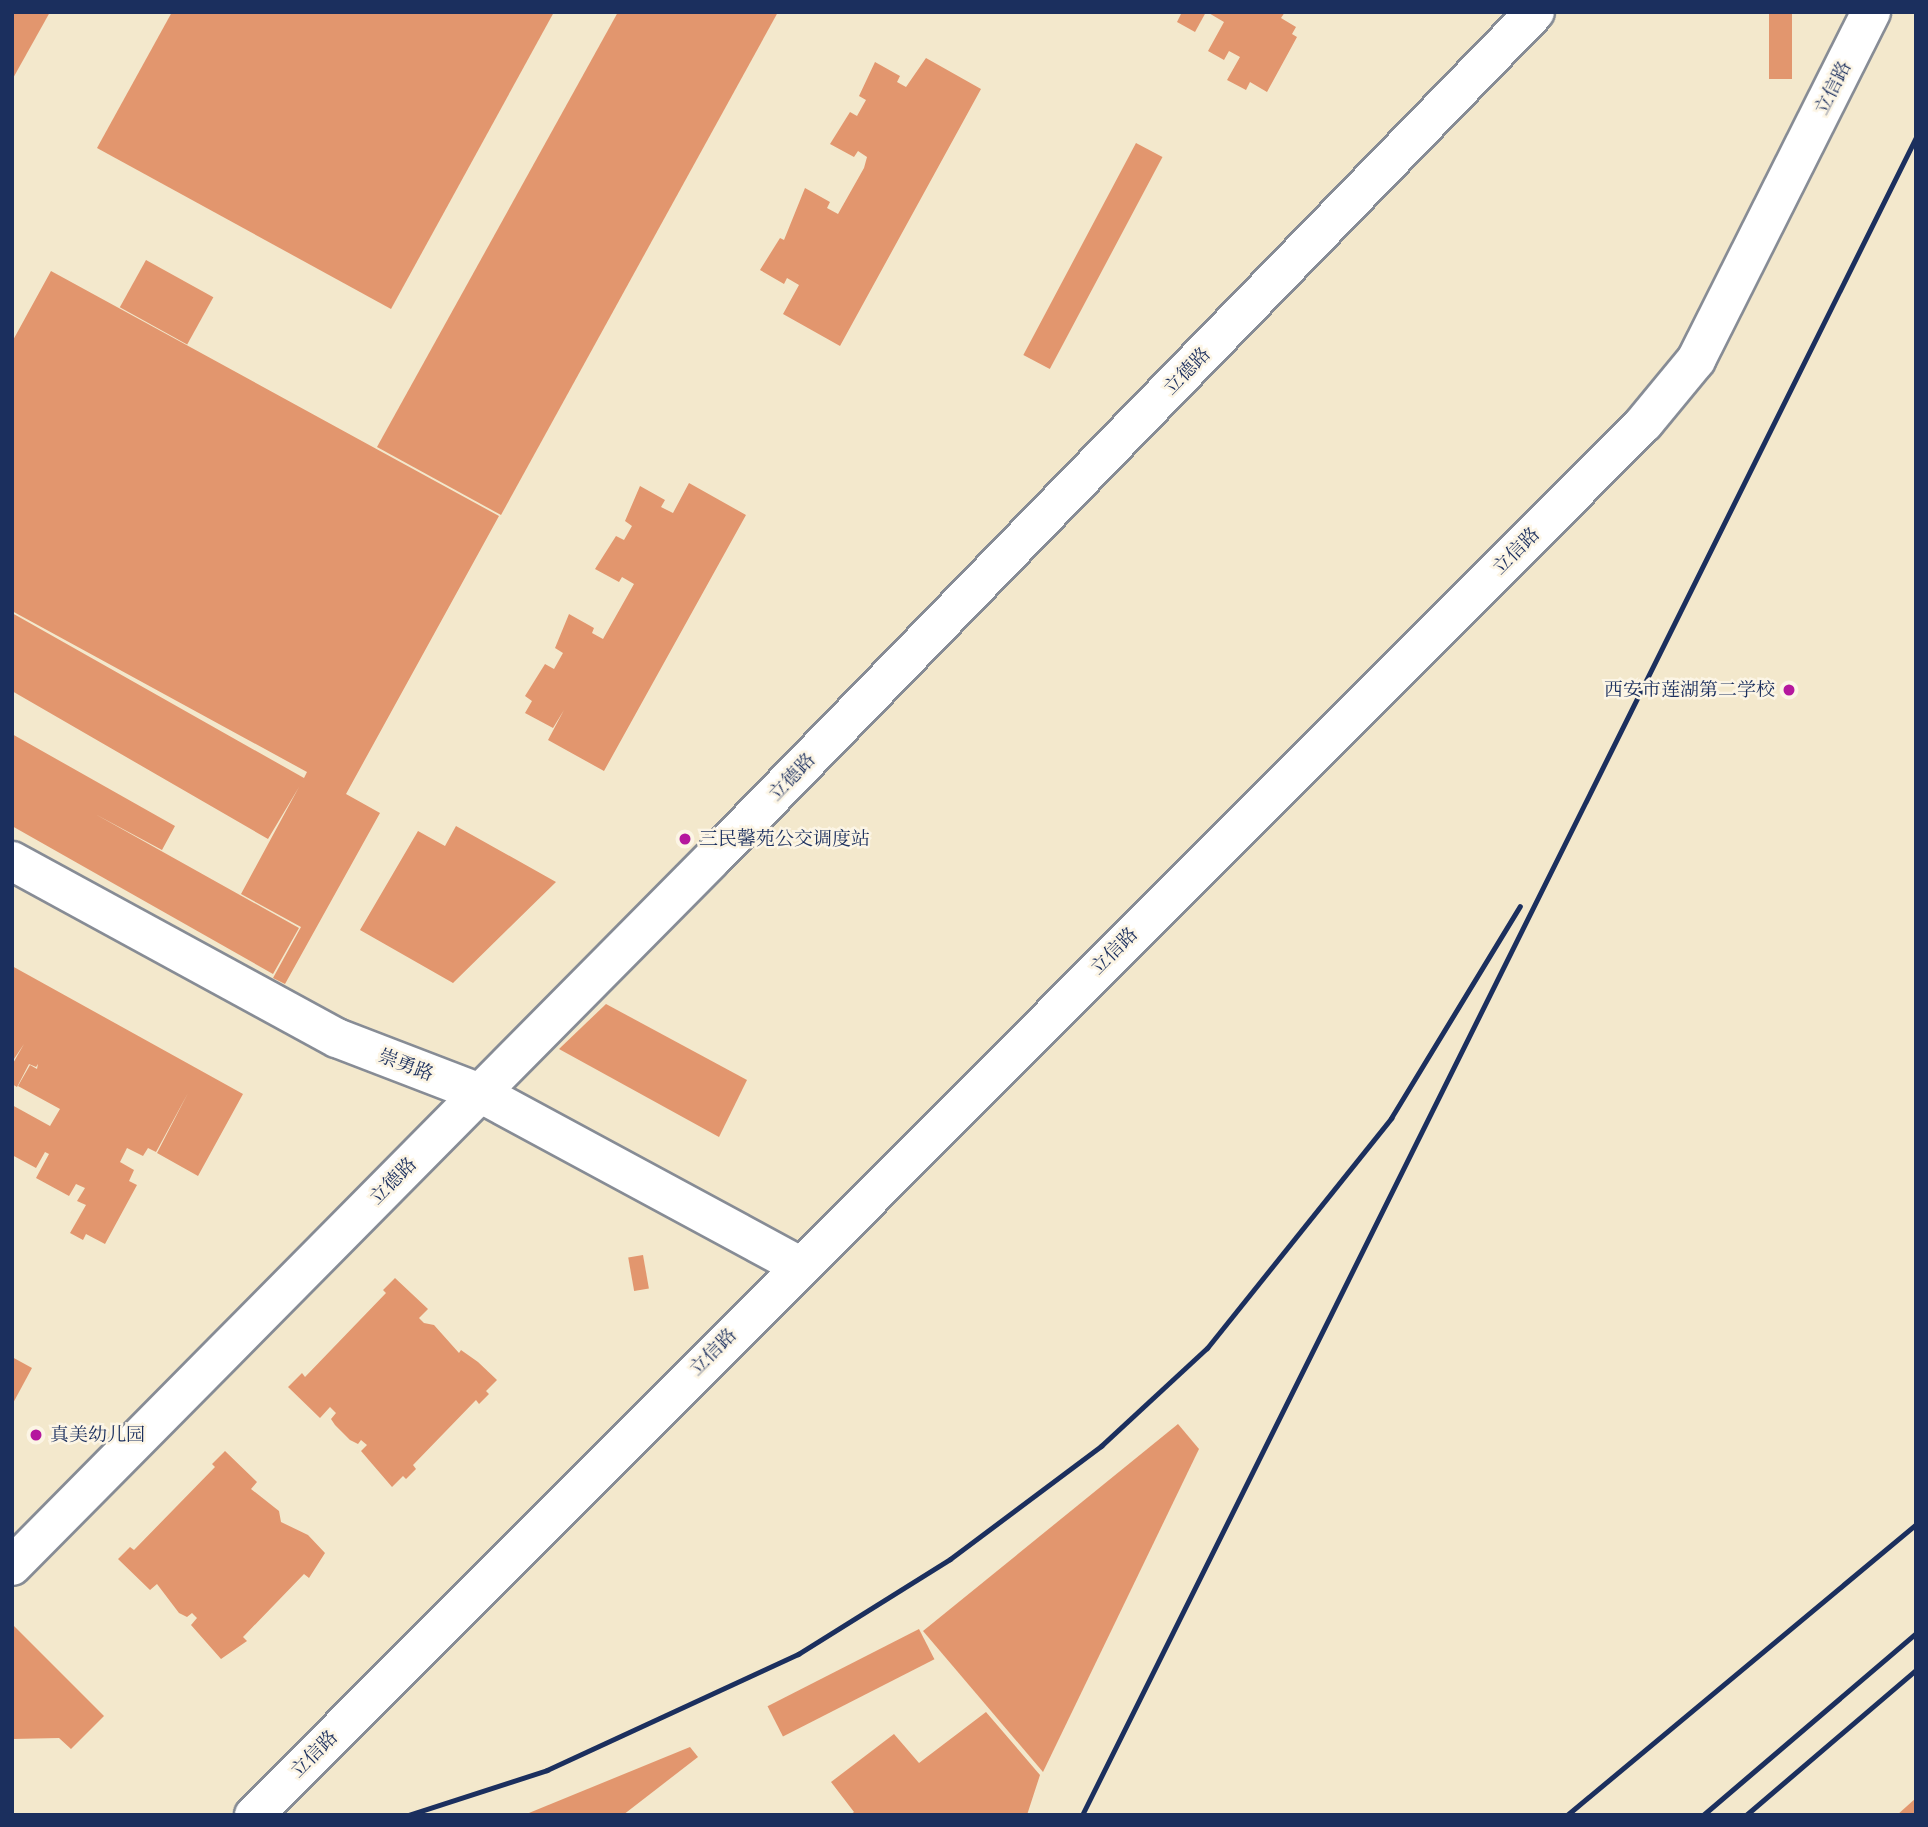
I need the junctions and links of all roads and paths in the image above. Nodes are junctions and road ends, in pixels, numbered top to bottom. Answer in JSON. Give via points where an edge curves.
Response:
{"nodes":[{"id":1,"x":1535,"y":12,"type":"edge"},
{"id":2,"x":1871,"y":12,"type":"edge"},
{"id":3,"x":12,"y":861,"type":"edge"},
{"id":4,"x":480,"y":1093,"type":"junction"},
{"id":5,"x":800,"y":1266,"type":"junction"},
{"id":6,"x":12,"y":1566,"type":"edge"},
{"id":7,"x":254,"y":1815,"type":"edge"}],
"edges":[{"from":1,"to":4,"type":"street","name":"立德路"},
{"from":2,"to":5,"type":"street","name":"立信路","via":[[1696,360],[1644,423]]},
{"from":3,"to":4,"type":"street","name":"崇勇路","via":[[337,1038]]},
{"from":4,"to":5,"type":"street","name":"崇勇路"},
{"from":4,"to":6,"type":"street","name":"立德路"},
{"from":5,"to":7,"type":"street","name":"立信路"}]}
